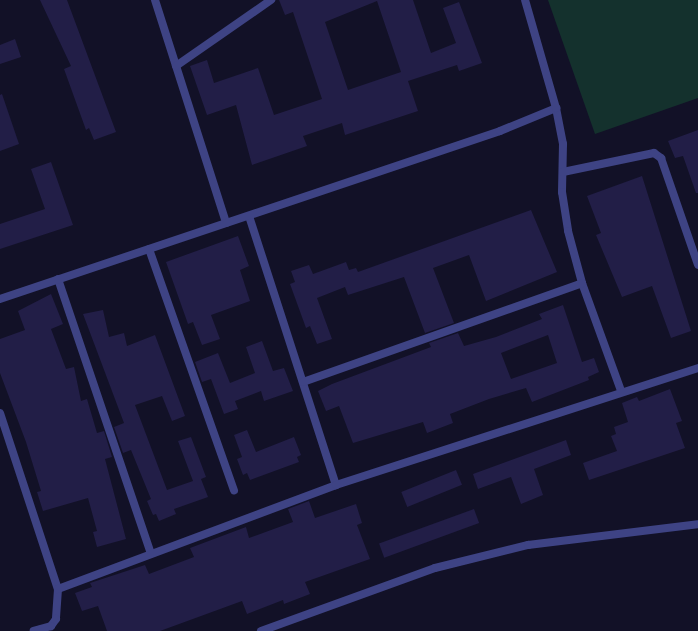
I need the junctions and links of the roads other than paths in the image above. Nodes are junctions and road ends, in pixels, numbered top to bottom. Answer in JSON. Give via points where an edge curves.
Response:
{"nodes":[{"id":1,"x":155,"y":0,"type":"edge"},
{"id":2,"x":271,"y":0,"type":"edge"},
{"id":3,"x":525,"y":0,"type":"edge"},
{"id":4,"x":176,"y":66,"type":"junction"},
{"id":5,"x":556,"y":108,"type":"junction"},
{"id":6,"x":563,"y":172,"type":"junction"},
{"id":7,"x":249,"y":216,"type":"junction"},
{"id":8,"x":226,"y":223,"type":"junction"},
{"id":9,"x":149,"y":249,"type":"junction"},
{"id":10,"x":698,"y":265,"type":"edge"},
{"id":11,"x":58,"y":279,"type":"junction"},
{"id":12,"x":582,"y":283,"type":"junction"},
{"id":13,"x":0,"y":299,"type":"edge"},
{"id":14,"x":698,"y":368,"type":"edge"},
{"id":15,"x":303,"y":382,"type":"junction"},
{"id":16,"x":621,"y":391,"type":"junction"},
{"id":17,"x":0,"y":413,"type":"edge"},
{"id":18,"x":336,"y":485,"type":"junction"},
{"id":19,"x":234,"y":491,"type":"dead end"},
{"id":20,"x":698,"y":524,"type":"edge"},
{"id":21,"x":151,"y":554,"type":"junction"},
{"id":22,"x":58,"y":589,"type":"junction"},
{"id":23,"x":34,"y":631,"type":"edge"},
{"id":24,"x":261,"y":631,"type":"edge"}],
"edges":[{"from":1,"to":4,"type":"street"},
{"from":2,"to":4,"type":"street"},
{"from":3,"to":5,"type":"street"},
{"from":4,"to":8,"type":"street"},
{"from":5,"to":6,"type":"street","via":[[563,144]]},
{"from":5,"to":7,"type":"street","via":[[493,134]]},
{"from":6,"to":10,"type":"street","via":[[654,153],[661,158]]},
{"from":6,"to":12,"type":"street","via":[[568,231]]},
{"from":7,"to":8,"type":"street"},
{"from":7,"to":15,"type":"street"},
{"from":8,"to":9,"type":"street"},
{"from":9,"to":11,"type":"street"},
{"from":9,"to":19,"type":"street"},
{"from":11,"to":13,"type":"street"},
{"from":11,"to":21,"type":"street"},
{"from":12,"to":15,"type":"street"},
{"from":12,"to":16,"type":"street"},
{"from":14,"to":16,"type":"street"},
{"from":15,"to":18,"type":"street"},
{"from":16,"to":18,"type":"street"},
{"from":17,"to":22,"type":"street"},
{"from":18,"to":21,"type":"street"},
{"from":20,"to":24,"type":"street","via":[[528,545],[435,568]]},
{"from":21,"to":22,"type":"street"},
{"from":22,"to":23,"type":"street","via":[[56,619],[51,626]]}]}
